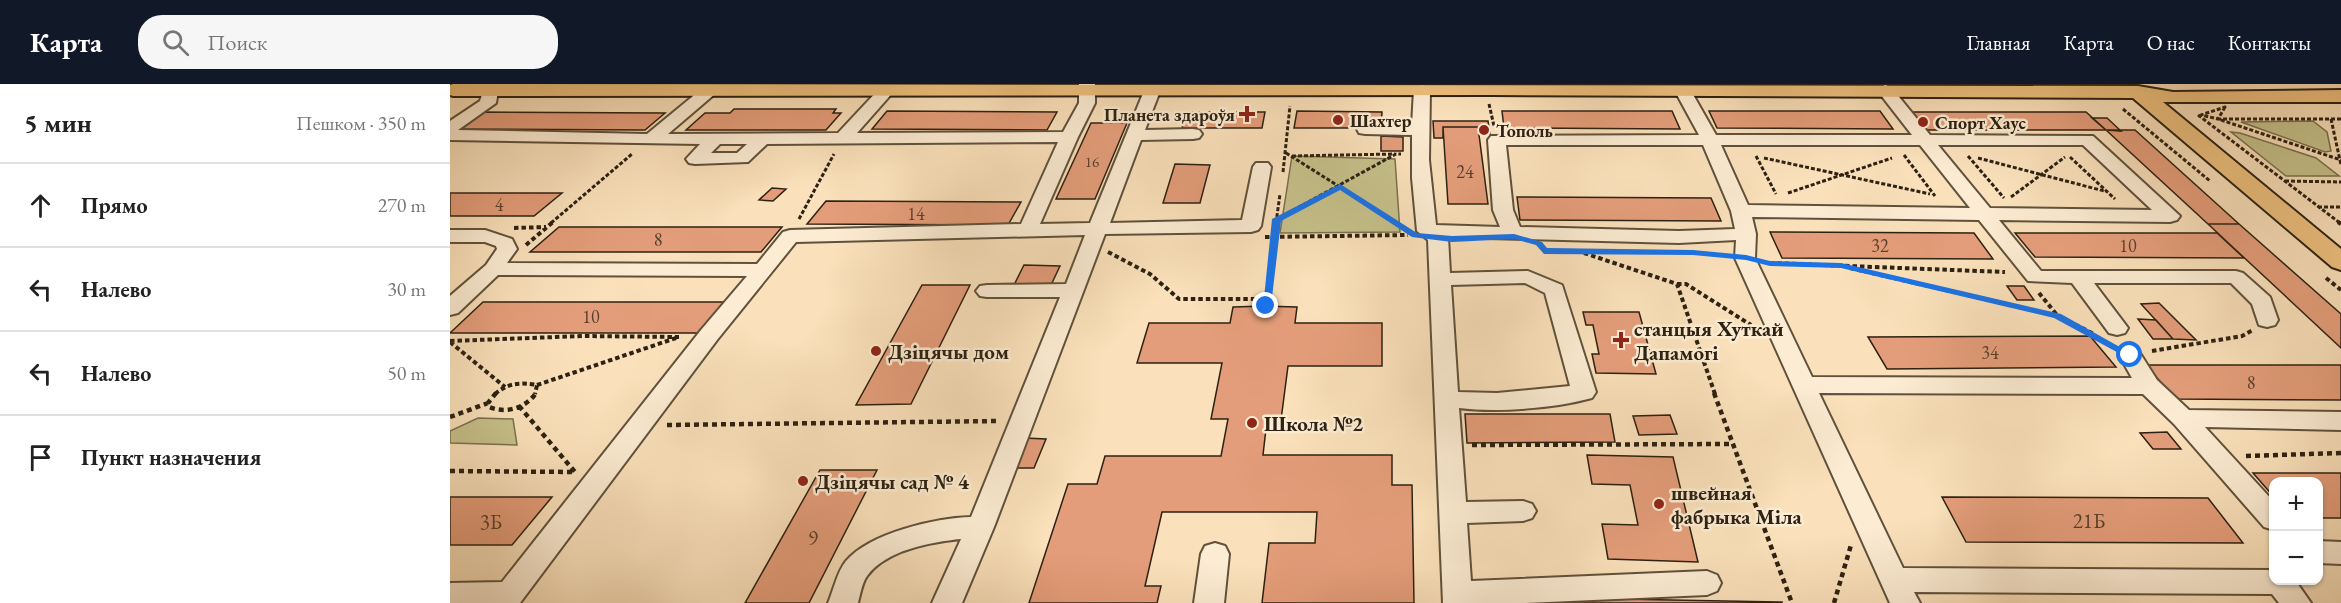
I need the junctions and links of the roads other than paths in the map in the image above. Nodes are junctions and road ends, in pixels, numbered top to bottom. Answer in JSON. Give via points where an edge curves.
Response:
{"nodes":[{"id":1,"x":2341,"y":86,"type":"edge"},
{"id":2,"x":1087,"y":87,"type":"edge"},
{"id":3,"x":2134,"y":88,"type":"edge"},
{"id":4,"x":454,"y":89,"type":"edge"},
{"id":5,"x":710,"y":90,"type":"junction"},
{"id":6,"x":887,"y":90,"type":"junction"},
{"id":7,"x":1422,"y":90,"type":"junction"},
{"id":8,"x":1886,"y":90,"type":"junction"},
{"id":9,"x":490,"y":91,"type":"junction"},
{"id":10,"x":1152,"y":91,"type":"junction"},
{"id":11,"x":1683,"y":91,"type":"junction"},
{"id":12,"x":1490,"y":92,"type":"edge"},
{"id":13,"x":2341,"y":96,"type":"edge"},
{"id":14,"x":450,"y":128,"type":"edge"},
{"id":15,"x":1365,"y":129,"type":"dead end"},
{"id":16,"x":1418,"y":130,"type":"junction"},
{"id":17,"x":1193,"y":134,"type":"dead end"},
{"id":18,"x":450,"y":135,"type":"edge"},
{"id":19,"x":1133,"y":135,"type":"junction"},
{"id":20,"x":716,"y":138,"type":"junction"},
{"id":21,"x":763,"y":138,"type":"junction"},
{"id":22,"x":843,"y":138,"type":"junction"},
{"id":23,"x":1069,"y":138,"type":"junction"},
{"id":24,"x":1709,"y":141,"type":"junction"},
{"id":25,"x":645,"y":143,"type":"junction"},
{"id":26,"x":1929,"y":144,"type":"junction"},
{"id":27,"x":1262,"y":167,"type":"dead end"},
{"id":28,"x":1981,"y":210,"type":"junction"},
{"id":29,"x":1028,"y":230,"type":"junction"},
{"id":30,"x":1512,"y":233,"type":"junction"},
{"id":31,"x":1432,"y":234,"type":"junction"},
{"id":32,"x":450,"y":236,"type":"edge"},
{"id":33,"x":1094,"y":237,"type":"junction"},
{"id":34,"x":1749,"y":239,"type":"junction"},
{"id":35,"x":2341,"y":262,"type":"edge"},
{"id":36,"x":493,"y":269,"type":"junction"},
{"id":37,"x":763,"y":270,"type":"junction"},
{"id":38,"x":2078,"y":278,"type":"junction"},
{"id":39,"x":1440,"y":279,"type":"junction"},
{"id":40,"x":1073,"y":290,"type":"junction"},
{"id":41,"x":987,"y":291,"type":"dead end"},
{"id":42,"x":450,"y":308,"type":"edge"},
{"id":43,"x":2267,"y":321,"type":"road end"},
{"id":44,"x":2117,"y":328,"type":"dead end"},
{"id":45,"x":2130,"y":355,"type":"road end"},
{"id":46,"x":1805,"y":385,"type":"junction"},
{"id":47,"x":2149,"y":386,"type":"junction"},
{"id":48,"x":1445,"y":398,"type":"junction"},
{"id":49,"x":2183,"y":418,"type":"junction"},
{"id":50,"x":2341,"y":421,"type":"edge"},
{"id":51,"x":1523,"y":510,"type":"dead end"},
{"id":52,"x":1453,"y":513,"type":"junction"},
{"id":53,"x":2269,"y":514,"type":"edge"},
{"id":54,"x":980,"y":527,"type":"junction"},
{"id":55,"x":2323,"y":552,"type":"edge"},
{"id":56,"x":2341,"y":553,"type":"edge"},
{"id":57,"x":1215,"y":554,"type":"dead end"},
{"id":58,"x":1707,"y":583,"type":"dead end"},
{"id":59,"x":2285,"y":588,"type":"edge"},
{"id":60,"x":1900,"y":591,"type":"edge"},
{"id":61,"x":450,"y":595,"type":"edge"},
{"id":62,"x":1458,"y":598,"type":"edge"},
{"id":63,"x":506,"y":599,"type":"edge"},
{"id":64,"x":843,"y":603,"type":"edge"},
{"id":65,"x":947,"y":603,"type":"edge"},
{"id":66,"x":1209,"y":603,"type":"edge"}],
"edges":[{"from":1,"to":3,"type":"main road"},
{"from":2,"to":6,"type":"main road"},
{"from":2,"to":10,"type":"main road"},
{"from":2,"to":23,"type":"lane","via":[[1088,103]]},
{"from":3,"to":8,"type":"main road"},
{"from":3,"to":13,"type":"main road","via":[[2173,98]]},
{"from":3,"to":35,"type":"main road"},
{"from":4,"to":9,"type":"main road"},
{"from":5,"to":6,"type":"main road"},
{"from":5,"to":9,"type":"main road"},
{"from":5,"to":25,"type":"lane"},
{"from":6,"to":22,"type":"lane"},
{"from":7,"to":10,"type":"main road"},
{"from":7,"to":12,"type":"main road"},
{"from":7,"to":16,"type":"lane"},
{"from":8,"to":11,"type":"main road"},
{"from":8,"to":26,"type":"lane"},
{"from":9,"to":14,"type":"lane","via":[[488,103]]},
{"from":10,"to":19,"type":"lane"},
{"from":11,"to":12,"type":"main road"},
{"from":11,"to":24,"type":"lane"},
{"from":15,"to":16,"type":"lane"},
{"from":16,"to":31,"type":"lane"},
{"from":17,"to":19,"type":"lane"},
{"from":18,"to":25,"type":"lane"},
{"from":19,"to":33,"type":"lane"},
{"from":20,"to":21,"type":"lane"},
{"from":20,"to":21,"type":"lane","via":[[695,159],[742,159]]},
{"from":20,"to":25,"type":"lane"},
{"from":21,"to":22,"type":"lane"},
{"from":22,"to":23,"type":"lane"},
{"from":23,"to":29,"type":"lane"},
{"from":24,"to":26,"type":"lane","via":[[1751,148]]},
{"from":24,"to":30,"type":"lane","via":[[1497,140],[1503,210]]},
{"from":24,"to":34,"type":"lane"},
{"from":26,"to":28,"type":"lane"},
{"from":26,"to":28,"type":"lane","via":[[2088,140],[2170,216]]},
{"from":27,"to":33,"type":"lane","via":[[1251,226]]},
{"from":28,"to":34,"type":"lane"},
{"from":28,"to":38,"type":"lane","via":[[2035,277]]},
{"from":29,"to":33,"type":"lane"},
{"from":29,"to":37,"type":"lane","via":[[790,236]]},
{"from":30,"to":31,"type":"lane"},
{"from":30,"to":34,"type":"lane"},
{"from":31,"to":39,"type":"lane"},
{"from":32,"to":36,"type":"lane","via":[[484,236],[505,243],[507,249]]},
{"from":33,"to":40,"type":"lane"},
{"from":34,"to":46,"type":"lane","via":[[1787,347]]},
{"from":36,"to":37,"type":"lane"},
{"from":36,"to":42,"type":"lane"},
{"from":37,"to":63,"type":"lane"},
{"from":38,"to":43,"type":"lane","via":[[2236,277],[2262,302]]},
{"from":38,"to":44,"type":"lane"},
{"from":39,"to":48,"type":"lane"},
{"from":39,"to":48,"type":"lane","via":[[1528,277],[1555,289],[1584,392],[1464,402]]},
{"from":40,"to":41,"type":"lane"},
{"from":40,"to":54,"type":"lane"},
{"from":45,"to":47,"type":"lane"},
{"from":46,"to":47,"type":"lane"},
{"from":46,"to":60,"type":"lane"},
{"from":47,"to":49,"type":"lane"},
{"from":48,"to":52,"type":"lane"},
{"from":49,"to":50,"type":"lane"},
{"from":49,"to":53,"type":"lane"},
{"from":51,"to":52,"type":"lane"},
{"from":52,"to":62,"type":"lane"},
{"from":54,"to":64,"type":"lane","via":[[960,527],[890,544],[857,568]]},
{"from":54,"to":65,"type":"lane"},
{"from":55,"to":56,"type":"lane"},
{"from":57,"to":66,"type":"lane"},
{"from":58,"to":62,"type":"lane"},
{"from":59,"to":60,"type":"lane"},
{"from":61,"to":63,"type":"lane"}]}
